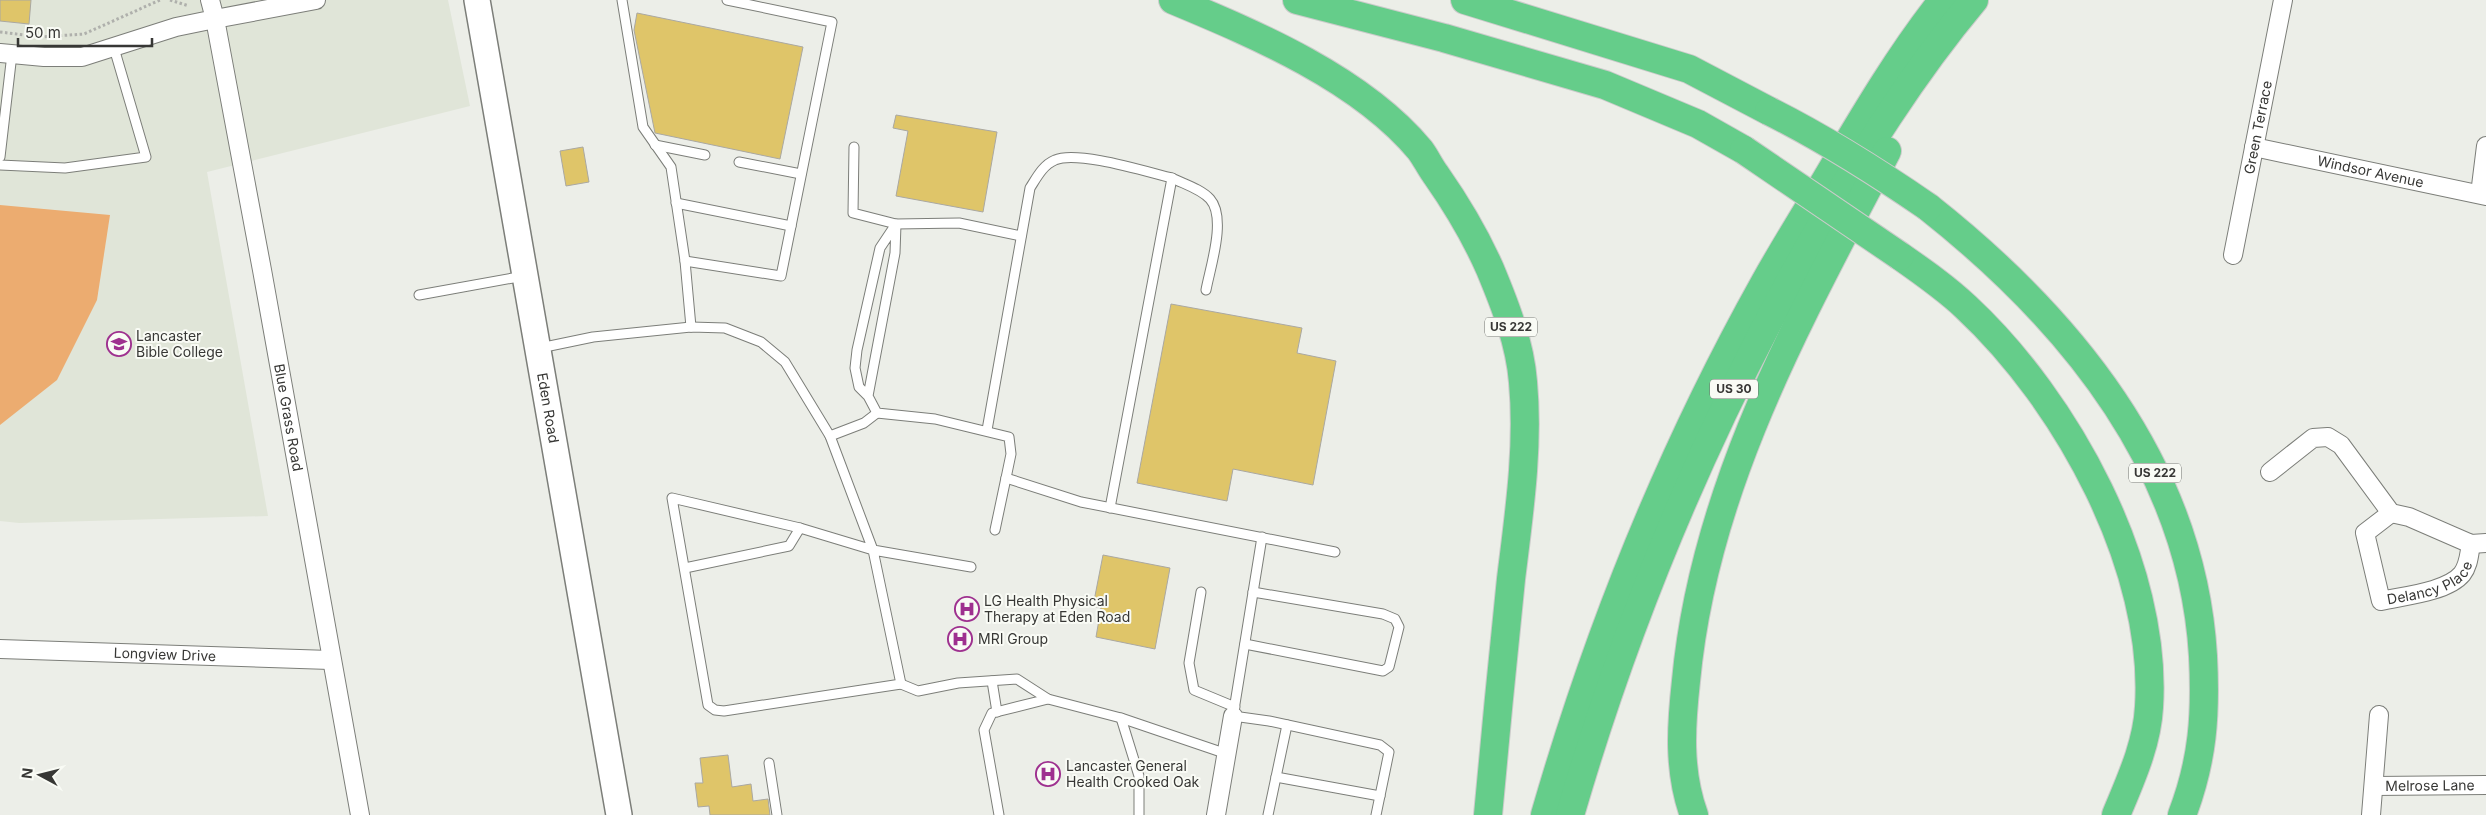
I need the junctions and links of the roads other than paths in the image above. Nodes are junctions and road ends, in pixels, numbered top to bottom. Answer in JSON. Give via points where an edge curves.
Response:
{"nodes":[{"id":1,"x":210,"y":0,"type":"edge"},
{"id":2,"x":316,"y":0,"type":"edge"},
{"id":3,"x":478,"y":0,"type":"edge"},
{"id":4,"x":622,"y":0,"type":"edge"},
{"id":5,"x":727,"y":0,"type":"edge"},
{"id":6,"x":1173,"y":0,"type":"edge"},
{"id":7,"x":1297,"y":0,"type":"edge"},
{"id":8,"x":1465,"y":0,"type":"edge"},
{"id":9,"x":1943,"y":0,"type":"edge"},
{"id":10,"x":1974,"y":0,"type":"edge"},
{"id":11,"x":1982,"y":0,"type":"edge"},
{"id":12,"x":2283,"y":0,"type":"edge"},
{"id":13,"x":215,"y":19,"type":"junction"},
{"id":14,"x":114,"y":48,"type":"junction"},
{"id":15,"x":6,"y":54,"type":"edge"},
{"id":16,"x":655,"y":146,"type":"junction"},
{"id":17,"x":2486,"y":146,"type":"edge"},
{"id":18,"x":854,"y":147,"type":"dead end"},
{"id":19,"x":2254,"y":147,"type":"junction"},
{"id":20,"x":705,"y":155,"type":"dead end"},
{"id":21,"x":0,"y":157,"type":"edge"},
{"id":22,"x":740,"y":162,"type":"dead end"},
{"id":23,"x":0,"y":165,"type":"edge"},
{"id":24,"x":801,"y":174,"type":"junction"},
{"id":25,"x":1172,"y":178,"type":"junction"},
{"id":26,"x":2483,"y":195,"type":"edge"},
{"id":27,"x":676,"y":203,"type":"junction"},
{"id":28,"x":896,"y":224,"type":"junction"},
{"id":29,"x":791,"y":226,"type":"junction"},
{"id":30,"x":1021,"y":236,"type":"junction"},
{"id":31,"x":2233,"y":255,"type":"dead end"},
{"id":32,"x":685,"y":261,"type":"junction"},
{"id":33,"x":526,"y":275,"type":"junction"},
{"id":34,"x":1206,"y":290,"type":"dead end"},
{"id":35,"x":419,"y":295,"type":"dead end"},
{"id":36,"x":691,"y":327,"type":"junction"},
{"id":37,"x":540,"y":348,"type":"junction"},
{"id":38,"x":868,"y":396,"type":"junction"},
{"id":39,"x":877,"y":412,"type":"junction"},
{"id":40,"x":987,"y":430,"type":"junction"},
{"id":41,"x":830,"y":436,"type":"junction"},
{"id":42,"x":2270,"y":472,"type":"dead end"},
{"id":43,"x":1006,"y":478,"type":"junction"},
{"id":44,"x":1110,"y":508,"type":"junction"},
{"id":45,"x":2390,"y":513,"type":"junction"},
{"id":46,"x":800,"y":528,"type":"junction"},
{"id":47,"x":995,"y":530,"type":"dead end"},
{"id":48,"x":1262,"y":537,"type":"junction"},
{"id":49,"x":2478,"y":543,"type":"edge"},
{"id":50,"x":872,"y":550,"type":"junction"},
{"id":51,"x":1335,"y":552,"type":"dead end"},
{"id":52,"x":685,"y":568,"type":"junction"},
{"id":53,"x":971,"y":568,"type":"dead end"},
{"id":54,"x":1201,"y":592,"type":"dead end"},
{"id":55,"x":1253,"y":592,"type":"junction"},
{"id":56,"x":1245,"y":644,"type":"junction"},
{"id":57,"x":0,"y":649,"type":"edge"},
{"id":58,"x":330,"y":660,"type":"junction"},
{"id":59,"x":992,"y":681,"type":"junction"},
{"id":60,"x":901,"y":684,"type":"junction"},
{"id":61,"x":1048,"y":699,"type":"junction"},
{"id":62,"x":997,"y":712,"type":"junction"},
{"id":63,"x":1234,"y":712,"type":"junction"},
{"id":64,"x":2379,"y":715,"type":"dead end"},
{"id":65,"x":1121,"y":718,"type":"junction"},
{"id":66,"x":1287,"y":725,"type":"junction"},
{"id":67,"x":1227,"y":754,"type":"junction"},
{"id":68,"x":769,"y":762,"type":"dead end"},
{"id":69,"x":1276,"y":776,"type":"junction"},
{"id":70,"x":2486,"y":785,"type":"edge"},
{"id":71,"x":2374,"y":786,"type":"junction"},
{"id":72,"x":1380,"y":796,"type":"junction"},
{"id":73,"x":360,"y":815,"type":"edge"},
{"id":74,"x":619,"y":815,"type":"edge"},
{"id":75,"x":778,"y":815,"type":"edge"},
{"id":76,"x":999,"y":815,"type":"edge"},
{"id":77,"x":1139,"y":815,"type":"edge"},
{"id":78,"x":1216,"y":815,"type":"edge"},
{"id":79,"x":1268,"y":815,"type":"edge"},
{"id":80,"x":1376,"y":815,"type":"edge"},
{"id":81,"x":1488,"y":815,"type":"edge"},
{"id":82,"x":1545,"y":815,"type":"edge"},
{"id":83,"x":1570,"y":815,"type":"edge"},
{"id":84,"x":1694,"y":815,"type":"edge"},
{"id":85,"x":2116,"y":815,"type":"edge"},
{"id":86,"x":2182,"y":815,"type":"edge"},
{"id":87,"x":2372,"y":815,"type":"edge"}],
"edges":[{"from":1,"to":13,"type":"street","name":"Blue Grass Road"},
{"from":2,"to":13,"type":"street"},
{"from":3,"to":33,"type":"street","name":"Eden Road"},
{"from":4,"to":16,"type":"lane","via":[[643,127]]},
{"from":5,"to":24,"type":"lane","via":[[832,22]]},
{"from":6,"to":81,"type":"highway","number":"US 222","via":[[1277,45],[1348,88],[1400,131],[1420,151],[1452,197],[1477,239],[1506,306],[1523,381],[1525,428]]},
{"from":7,"to":85,"type":"highway","bridge":true,"via":[[1605,85],[1698,124],[1744,150],[1900,256],[1966,306],[1997,338],[2072,439],[2115,523],[2136,582],[2150,663],[2149,709],[2143,744]]},
{"from":8,"to":86,"type":"highway","number":"US 222","bridge":true,"via":[[1689,69],[1800,127],[1868,166],[1962,234],[2061,332],[2118,405],[2156,474],[2186,557],[2202,635],[2206,699],[2203,741]]},
{"from":9,"to":82,"type":"highway","number":"US 30","via":[[1875,99],[1765,282],[1686,439],[1607,626]]},
{"from":10,"to":83,"type":"highway","number":"US 30","via":[[1935,46],[1840,192],[1780,297],[1737,383],[1640,607],[1609,691]]},
{"from":11,"to":84,"type":"highway","via":[[1931,76],[1895,138],[1806,306],[1752,425],[1719,512],[1694,612],[1681,732],[1684,779]]},
{"from":12,"to":19,"type":"street","name":"Green Terrace"},
{"from":13,"to":14,"type":"street"},
{"from":13,"to":58,"type":"street","name":"Blue Grass Road"},
{"from":14,"to":15,"type":"street","via":[[82,57]]},
{"from":14,"to":23,"type":"lane","via":[[146,157],[65,168]]},
{"from":15,"to":21,"type":"lane"},
{"from":16,"to":20,"type":"lane"},
{"from":16,"to":27,"type":"lane","via":[[671,167]]},
{"from":17,"to":26,"type":"street"},
{"from":18,"to":28,"type":"lane","via":[[851,211]]},
{"from":19,"to":26,"type":"street","name":"Windsor Avenue"},
{"from":19,"to":31,"type":"street","name":"Green Terrace"},
{"from":22,"to":24,"type":"lane"},
{"from":24,"to":29,"type":"lane"},
{"from":25,"to":30,"type":"lane","via":[[1073,156],[1055,160],[1040,170],[1030,188]]},
{"from":25,"to":34,"type":"lane","via":[[1210,200],[1216,215],[1217,236]]},
{"from":25,"to":44,"type":"lane"},
{"from":27,"to":29,"type":"lane"},
{"from":27,"to":32,"type":"lane"},
{"from":28,"to":30,"type":"lane","via":[[959,223]]},
{"from":28,"to":38,"type":"lane","via":[[895,253]]},
{"from":28,"to":38,"type":"lane","via":[[880,248],[857,350],[855,368],[859,387]]},
{"from":29,"to":32,"type":"lane","via":[[781,276]]},
{"from":30,"to":40,"type":"lane"},
{"from":32,"to":36,"type":"lane"},
{"from":33,"to":35,"type":"lane"},
{"from":33,"to":37,"type":"street","name":"Eden Road"},
{"from":36,"to":37,"type":"lane","via":[[593,337]]},
{"from":36,"to":41,"type":"lane","via":[[725,328],[761,342],[785,362]]},
{"from":37,"to":74,"type":"street","name":"Eden Road"},
{"from":38,"to":39,"type":"lane"},
{"from":39,"to":40,"type":"lane"},
{"from":39,"to":41,"type":"lane","via":[[864,423]]},
{"from":40,"to":43,"type":"lane","via":[[1009,437],[1011,454]]},
{"from":41,"to":50,"type":"lane"},
{"from":42,"to":45,"type":"street","via":[[2314,438],[2328,437],[2341,445]]},
{"from":43,"to":44,"type":"lane"},
{"from":43,"to":47,"type":"lane"},
{"from":44,"to":48,"type":"lane"},
{"from":45,"to":49,"type":"street","name":"Delancy Place"},
{"from":45,"to":49,"type":"street","name":"Delancy Place","via":[[2365,533],[2381,601],[2442,588],[2453,582],[2462,574]]},
{"from":46,"to":50,"type":"lane"},
{"from":46,"to":52,"type":"lane","via":[[789,546]]},
{"from":46,"to":52,"type":"lane","via":[[672,498]]},
{"from":48,"to":51,"type":"lane"},
{"from":48,"to":55,"type":"lane"},
{"from":50,"to":53,"type":"lane"},
{"from":50,"to":60,"type":"lane"},
{"from":52,"to":60,"type":"lane","via":[[708,704],[715,710]]},
{"from":54,"to":63,"type":"lane","via":[[1189,663],[1194,690]]},
{"from":55,"to":56,"type":"lane"},
{"from":55,"to":56,"type":"lane","via":[[1383,614],[1395,619],[1399,627],[1389,668],[1383,671]]},
{"from":56,"to":63,"type":"lane"},
{"from":57,"to":58,"type":"street","name":"Longview Drive"},
{"from":58,"to":73,"type":"street","name":"Blue Grass Road"},
{"from":59,"to":60,"type":"lane","via":[[958,683],[918,691]]},
{"from":59,"to":61,"type":"lane","via":[[1017,679]]},
{"from":59,"to":62,"type":"lane"},
{"from":61,"to":62,"type":"lane"},
{"from":61,"to":65,"type":"lane"},
{"from":62,"to":76,"type":"lane","via":[[992,713],[984,730]]},
{"from":63,"to":66,"type":"lane"},
{"from":63,"to":67,"type":"street"},
{"from":64,"to":71,"type":"street"},
{"from":65,"to":67,"type":"lane"},
{"from":65,"to":77,"type":"lane","via":[[1139,776]]},
{"from":66,"to":69,"type":"lane"},
{"from":66,"to":72,"type":"lane","via":[[1380,745],[1388,752]]},
{"from":67,"to":78,"type":"street"},
{"from":68,"to":75,"type":"lane"},
{"from":69,"to":72,"type":"lane"},
{"from":69,"to":79,"type":"lane"},
{"from":70,"to":71,"type":"street","name":"Melrose Lane"},
{"from":71,"to":87,"type":"street"},
{"from":72,"to":80,"type":"lane"}]}
